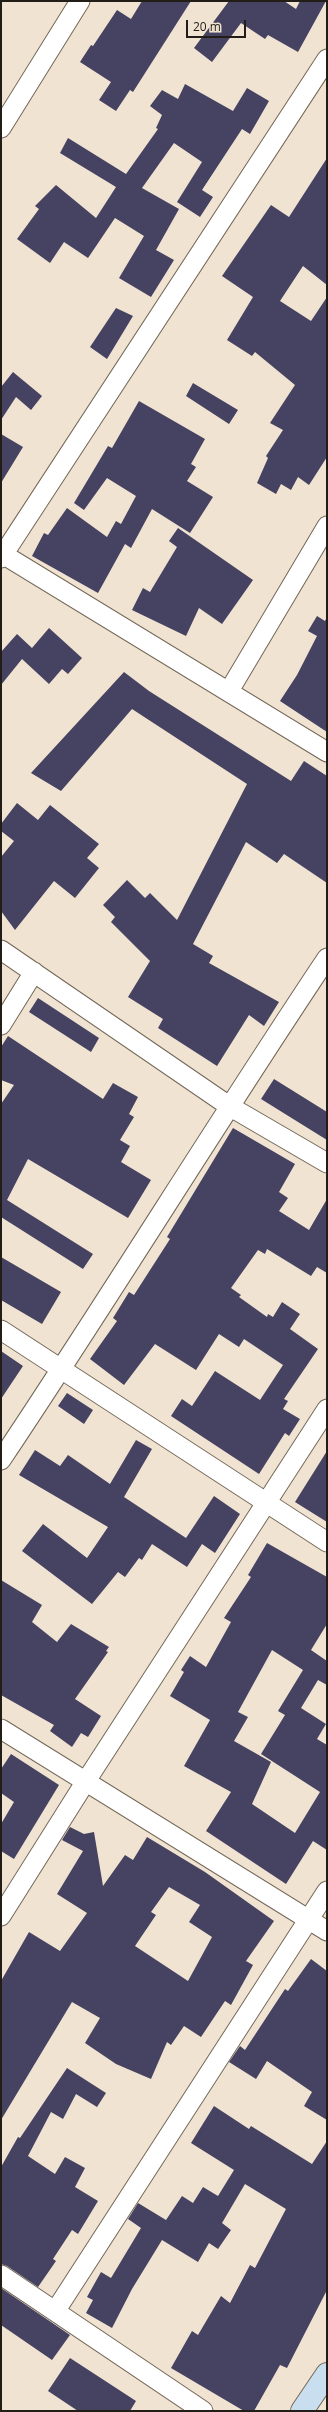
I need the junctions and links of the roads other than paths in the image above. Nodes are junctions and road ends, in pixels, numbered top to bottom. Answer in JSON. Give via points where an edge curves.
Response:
{"nodes":[{"id":1,"x":80,"y":1,"type":"edge"},
{"id":2,"x":327,"y":59,"type":"edge"},
{"id":3,"x":1,"y":128,"type":"edge"},
{"id":4,"x":327,"y":526,"type":"edge"},
{"id":5,"x":2,"y":555,"type":"edge"},
{"id":6,"x":229,"y":691,"type":"junction"},
{"id":7,"x":327,"y":752,"type":"edge"},
{"id":8,"x":1,"y":950,"type":"edge"},
{"id":9,"x":327,"y":958,"type":"edge"},
{"id":10,"x":34,"y":972,"type":"junction"},
{"id":11,"x":1,"y":1026,"type":"edge"},
{"id":12,"x":229,"y":1106,"type":"junction"},
{"id":13,"x":327,"y":1163,"type":"edge"},
{"id":14,"x":1,"y":1330,"type":"edge"},
{"id":15,"x":62,"y":1368,"type":"junction"},
{"id":16,"x":327,"y":1409,"type":"edge"},
{"id":17,"x":1,"y":1460,"type":"edge"},
{"id":18,"x":266,"y":1502,"type":"junction"},
{"id":19,"x":327,"y":1542,"type":"edge"},
{"id":20,"x":1,"y":1729,"type":"edge"},
{"id":21,"x":86,"y":1780,"type":"junction"},
{"id":22,"x":327,"y":1891,"type":"edge"},
{"id":23,"x":1,"y":1916,"type":"edge"},
{"id":24,"x":309,"y":1920,"type":"junction"},
{"id":25,"x":327,"y":1931,"type":"edge"},
{"id":26,"x":1,"y":2275,"type":"edge"},
{"id":27,"x":56,"y":2310,"type":"junction"},
{"id":28,"x":327,"y":2374,"type":"edge"},
{"id":29,"x":203,"y":2411,"type":"edge"},
{"id":30,"x":302,"y":2411,"type":"edge"}],
"edges":[{"from":1,"to":3,"type":"street"},
{"from":2,"to":5,"type":"street"},
{"from":4,"to":6,"type":"street"},
{"from":5,"to":6,"type":"street"},
{"from":6,"to":7,"type":"street"},
{"from":8,"to":10,"type":"street"},
{"from":9,"to":12,"type":"street"},
{"from":10,"to":11,"type":"street"},
{"from":10,"to":12,"type":"street"},
{"from":12,"to":13,"type":"street"},
{"from":12,"to":15,"type":"street"},
{"from":14,"to":15,"type":"street"},
{"from":15,"to":17,"type":"street"},
{"from":15,"to":18,"type":"street"},
{"from":16,"to":18,"type":"street"},
{"from":18,"to":19,"type":"street"},
{"from":18,"to":21,"type":"street"},
{"from":20,"to":21,"type":"street"},
{"from":21,"to":23,"type":"street"},
{"from":21,"to":24,"type":"street"},
{"from":22,"to":24,"type":"street"},
{"from":24,"to":25,"type":"street"},
{"from":24,"to":27,"type":"street"},
{"from":26,"to":27,"type":"street"},
{"from":27,"to":29,"type":"street"},
{"from":28,"to":30,"type":"street"}]}
